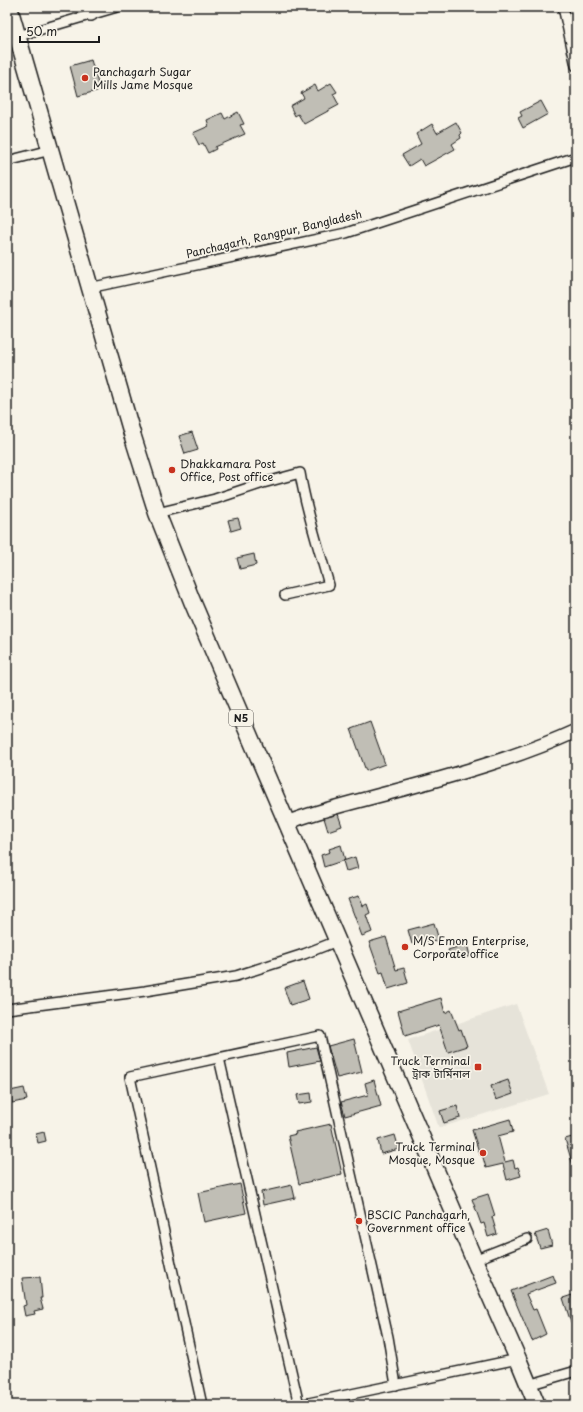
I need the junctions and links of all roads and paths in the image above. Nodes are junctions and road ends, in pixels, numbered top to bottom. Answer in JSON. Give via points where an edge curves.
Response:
{"nodes":[{"id":1,"x":9,"y":7,"type":"edge"},
{"id":2,"x":117,"y":7,"type":"edge"},
{"id":3,"x":563,"y":7,"type":"edge"},
{"id":4,"x":90,"y":11,"type":"edge"},
{"id":5,"x":18,"y":36,"type":"junction"},
{"id":6,"x":576,"y":66,"type":"edge"},
{"id":7,"x":51,"y":150,"type":"junction"},
{"id":8,"x":576,"y":157,"type":"edge"},
{"id":9,"x":7,"y":162,"type":"edge"},
{"id":10,"x":89,"y":288,"type":"junction"},
{"id":11,"x":157,"y":513,"type":"junction"},
{"id":12,"x":285,"y":595,"type":"dead end"},
{"id":13,"x":576,"y":731,"type":"edge"},
{"id":14,"x":286,"y":823,"type":"junction"},
{"id":15,"x":337,"y":941,"type":"junction"},
{"id":16,"x":7,"y":1009,"type":"edge"},
{"id":17,"x":219,"y":1058,"type":"junction"},
{"id":18,"x":527,"y":1239,"type":"dead end"},
{"id":19,"x":474,"y":1260,"type":"junction"},
{"id":20,"x":518,"y":1359,"type":"junction"},
{"id":21,"x":576,"y":1370,"type":"edge"},
{"id":22,"x":528,"y":1384,"type":"junction"},
{"id":23,"x":396,"y":1385,"type":"junction"},
{"id":24,"x":202,"y":1405,"type":"edge"},
{"id":25,"x":537,"y":1405,"type":"edge"}],
"edges":[{"from":1,"to":5,"type":"highway","number":"N5"},
{"from":2,"to":4,"type":"street"},
{"from":3,"to":6,"type":"street"},
{"from":4,"to":5,"type":"street"},
{"from":5,"to":7,"type":"highway","number":"N5"},
{"from":7,"to":9,"type":"street"},
{"from":7,"to":10,"type":"highway","number":"N5"},
{"from":8,"to":10,"type":"street","name":"Panchagarh, Rangpur, Bangladesh","via":[[346,233]]},
{"from":10,"to":11,"type":"highway","number":"N5"},
{"from":11,"to":12,"type":"street","via":[[215,499],[300,473],[304,499],[329,585]]},
{"from":11,"to":14,"type":"highway","number":"N5"},
{"from":13,"to":14,"type":"street","via":[[476,768]]},
{"from":14,"to":15,"type":"highway","number":"N5"},
{"from":15,"to":16,"type":"street","via":[[236,976]]},
{"from":15,"to":19,"type":"highway","number":"N5"},
{"from":17,"to":23,"type":"street","via":[[299,1405]]},
{"from":17,"to":23,"type":"street","via":[[320,1036],[388,1337]]},
{"from":17,"to":24,"type":"street","via":[[130,1077]]},
{"from":18,"to":19,"type":"street"},
{"from":19,"to":20,"type":"highway","number":"N5"},
{"from":20,"to":22,"type":"highway","number":"N5"},
{"from":20,"to":23,"type":"street"},
{"from":21,"to":22,"type":"street"},
{"from":22,"to":25,"type":"highway","number":"N5"}]}
